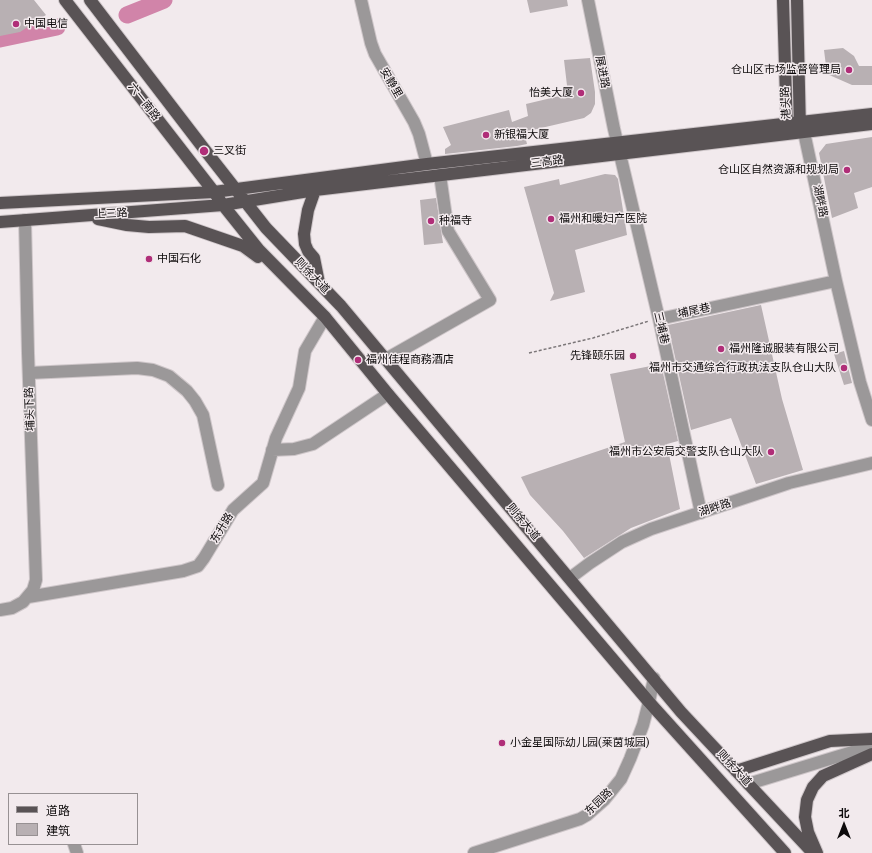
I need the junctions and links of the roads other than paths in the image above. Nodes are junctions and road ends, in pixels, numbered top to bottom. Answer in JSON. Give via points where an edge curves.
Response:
{"nodes":[{"id":1,"x":65,"y":0,"type":"edge"},
{"id":2,"x":90,"y":0,"type":"edge"},
{"id":3,"x":361,"y":0,"type":"edge"},
{"id":4,"x":588,"y":0,"type":"edge"},
{"id":5,"x":783,"y":0,"type":"edge"},
{"id":6,"x":797,"y":0,"type":"edge"},
{"id":7,"x":872,"y":114,"type":"edge"},
{"id":8,"x":872,"y":124,"type":"edge"},
{"id":9,"x":802,"y":127,"type":"junction"},
{"id":10,"x":787,"y":129,"type":"junction"},
{"id":11,"x":619,"y":149,"type":"junction"},
{"id":12,"x":427,"y":164,"type":"junction"},
{"id":13,"x":440,"y":175,"type":"junction"},
{"id":14,"x":236,"y":189,"type":"junction"},
{"id":15,"x":315,"y":190,"type":"junction"},
{"id":16,"x":214,"y":192,"type":"junction"},
{"id":17,"x":247,"y":202,"type":"junction"},
{"id":18,"x":0,"y":203,"type":"edge"},
{"id":19,"x":223,"y":205,"type":"junction"},
{"id":20,"x":83,"y":215,"type":"junction"},
{"id":21,"x":25,"y":220,"type":"junction"},
{"id":22,"x":0,"y":222,"type":"edge"},
{"id":23,"x":836,"y":281,"type":"junction"},
{"id":24,"x":319,"y":284,"type":"junction"},
{"id":25,"x":300,"y":291,"type":"junction"},
{"id":26,"x":325,"y":316,"type":"junction"},
{"id":27,"x":659,"y":319,"type":"junction"},
{"id":28,"x":386,"y":359,"type":"junction"},
{"id":29,"x":29,"y":373,"type":"junction"},
{"id":30,"x":388,"y":394,"type":"junction"},
{"id":31,"x":872,"y":420,"type":"edge"},
{"id":32,"x":272,"y":450,"type":"junction"},
{"id":33,"x":872,"y":463,"type":"edge"},
{"id":34,"x":218,"y":485,"type":"dead end"},
{"id":35,"x":701,"y":513,"type":"junction"},
{"id":36,"x":570,"y":578,"type":"junction"},
{"id":37,"x":28,"y":597,"type":"junction"},
{"id":38,"x":0,"y":610,"type":"edge"},
{"id":39,"x":654,"y":678,"type":"junction"},
{"id":40,"x":649,"y":702,"type":"junction"},
{"id":41,"x":872,"y":739,"type":"edge"},
{"id":42,"x":872,"y":746,"type":"edge"},
{"id":43,"x":872,"y":754,"type":"edge"},
{"id":44,"x":736,"y":771,"type":"junction"},
{"id":45,"x":748,"y":784,"type":"junction"},
{"id":46,"x":474,"y":853,"type":"edge"},
{"id":47,"x":785,"y":853,"type":"edge"},
{"id":48,"x":813,"y":853,"type":"edge"},
{"id":49,"x":818,"y":853,"type":"edge"}],
"edges":[{"from":1,"to":16,"type":"main road","name":"六一南路"},
{"from":2,"to":14,"type":"main road","name":"则徐大道"},
{"from":3,"to":12,"type":"street","name":"安静里","via":[[370,43],[414,122]]},
{"from":4,"to":11,"type":"street","name":"展进路"},
{"from":5,"to":10,"type":"main road","name":"港头路"},
{"from":6,"to":9,"type":"main road","name":"港头路"},
{"from":7,"to":9,"type":"main road","name":"三高路"},
{"from":8,"to":9,"type":"main road","name":"三高路"},
{"from":9,"to":10,"type":"main road","name":"三高路"},
{"from":9,"to":23,"type":"street","name":"湖畔路"},
{"from":10,"to":11,"type":"main road","name":"三高路"},
{"from":11,"to":12,"type":"main road","name":"三高路"},
{"from":11,"to":13,"type":"main road","name":"三高路"},
{"from":11,"to":27,"type":"street","name":"三埔巷"},
{"from":12,"to":14,"type":"main road","name":"三高路"},
{"from":13,"to":15,"type":"main road","name":"三高路"},
{"from":13,"to":28,"type":"street","via":[[448,231],[490,300]]},
{"from":14,"to":16,"type":"main road","name":"上三路"},
{"from":14,"to":17,"type":"main road","name":"则徐大道"},
{"from":15,"to":17,"type":"main road","name":"三高路"},
{"from":15,"to":24,"type":"main road","via":[[304,234],[305,244],[314,258]]},
{"from":16,"to":18,"type":"main road","name":"上三路"},
{"from":16,"to":19,"type":"main road","name":"六一南路"},
{"from":17,"to":19,"type":"main road","name":"三高路"},
{"from":17,"to":24,"type":"main road","name":"则徐大道","via":[[266,228]]},
{"from":19,"to":20,"type":"main road","name":"上三路"},
{"from":19,"to":25,"type":"main road","name":"则徐大道","via":[[259,250]]},
{"from":20,"to":21,"type":"main road","name":"上三路"},
{"from":20,"to":25,"type":"main road","via":[[127,225],[185,226],[196,229],[249,249]]},
{"from":21,"to":22,"type":"main road","name":"上三路"},
{"from":21,"to":29,"type":"street","name":"埔头下路"},
{"from":23,"to":27,"type":"street","name":"埔尾巷"},
{"from":23,"to":31,"type":"street","name":"湖畔路","via":[[860,382]]},
{"from":24,"to":28,"type":"main road","name":"则徐大道"},
{"from":25,"to":26,"type":"main road","name":"则徐大道"},
{"from":26,"to":30,"type":"main road","name":"则徐大道"},
{"from":26,"to":32,"type":"street","name":"东升路","via":[[305,351],[299,388]]},
{"from":27,"to":35,"type":"street","name":"三埔巷"},
{"from":28,"to":36,"type":"main road","name":"则徐大道"},
{"from":29,"to":34,"type":"street","via":[[137,368],[169,376],[187,391],[203,415]]},
{"from":29,"to":37,"type":"street","name":"埔头下路","via":[[36,580]]},
{"from":30,"to":32,"type":"street","via":[[313,444],[294,449]]},
{"from":30,"to":40,"type":"main road","name":"则徐大道"},
{"from":32,"to":37,"type":"street","name":"东升路","via":[[263,483],[233,510],[198,566],[183,571]]},
{"from":33,"to":35,"type":"street","name":"湖畔路","via":[[789,483]]},
{"from":35,"to":36,"type":"street","name":"湖畔路","via":[[635,535]]},
{"from":36,"to":39,"type":"main road","name":"则徐大道"},
{"from":37,"to":38,"type":"street","via":[[17,606]]},
{"from":39,"to":40,"type":"street","name":"东园路"},
{"from":39,"to":44,"type":"main road","name":"则徐大道","via":[[681,712]]},
{"from":40,"to":46,"type":"street","name":"东园路","via":[[625,771],[604,800],[587,815]]},
{"from":40,"to":47,"type":"main road","name":"则徐大道"},
{"from":41,"to":44,"type":"main road","via":[[830,741]]},
{"from":42,"to":45,"type":"street"},
{"from":43,"to":49,"type":"main road","via":[[823,776],[813,787],[807,800],[805,817],[808,832]]},
{"from":44,"to":45,"type":"main road","name":"则徐大道"},
{"from":45,"to":48,"type":"main road","name":"则徐大道"}]}
